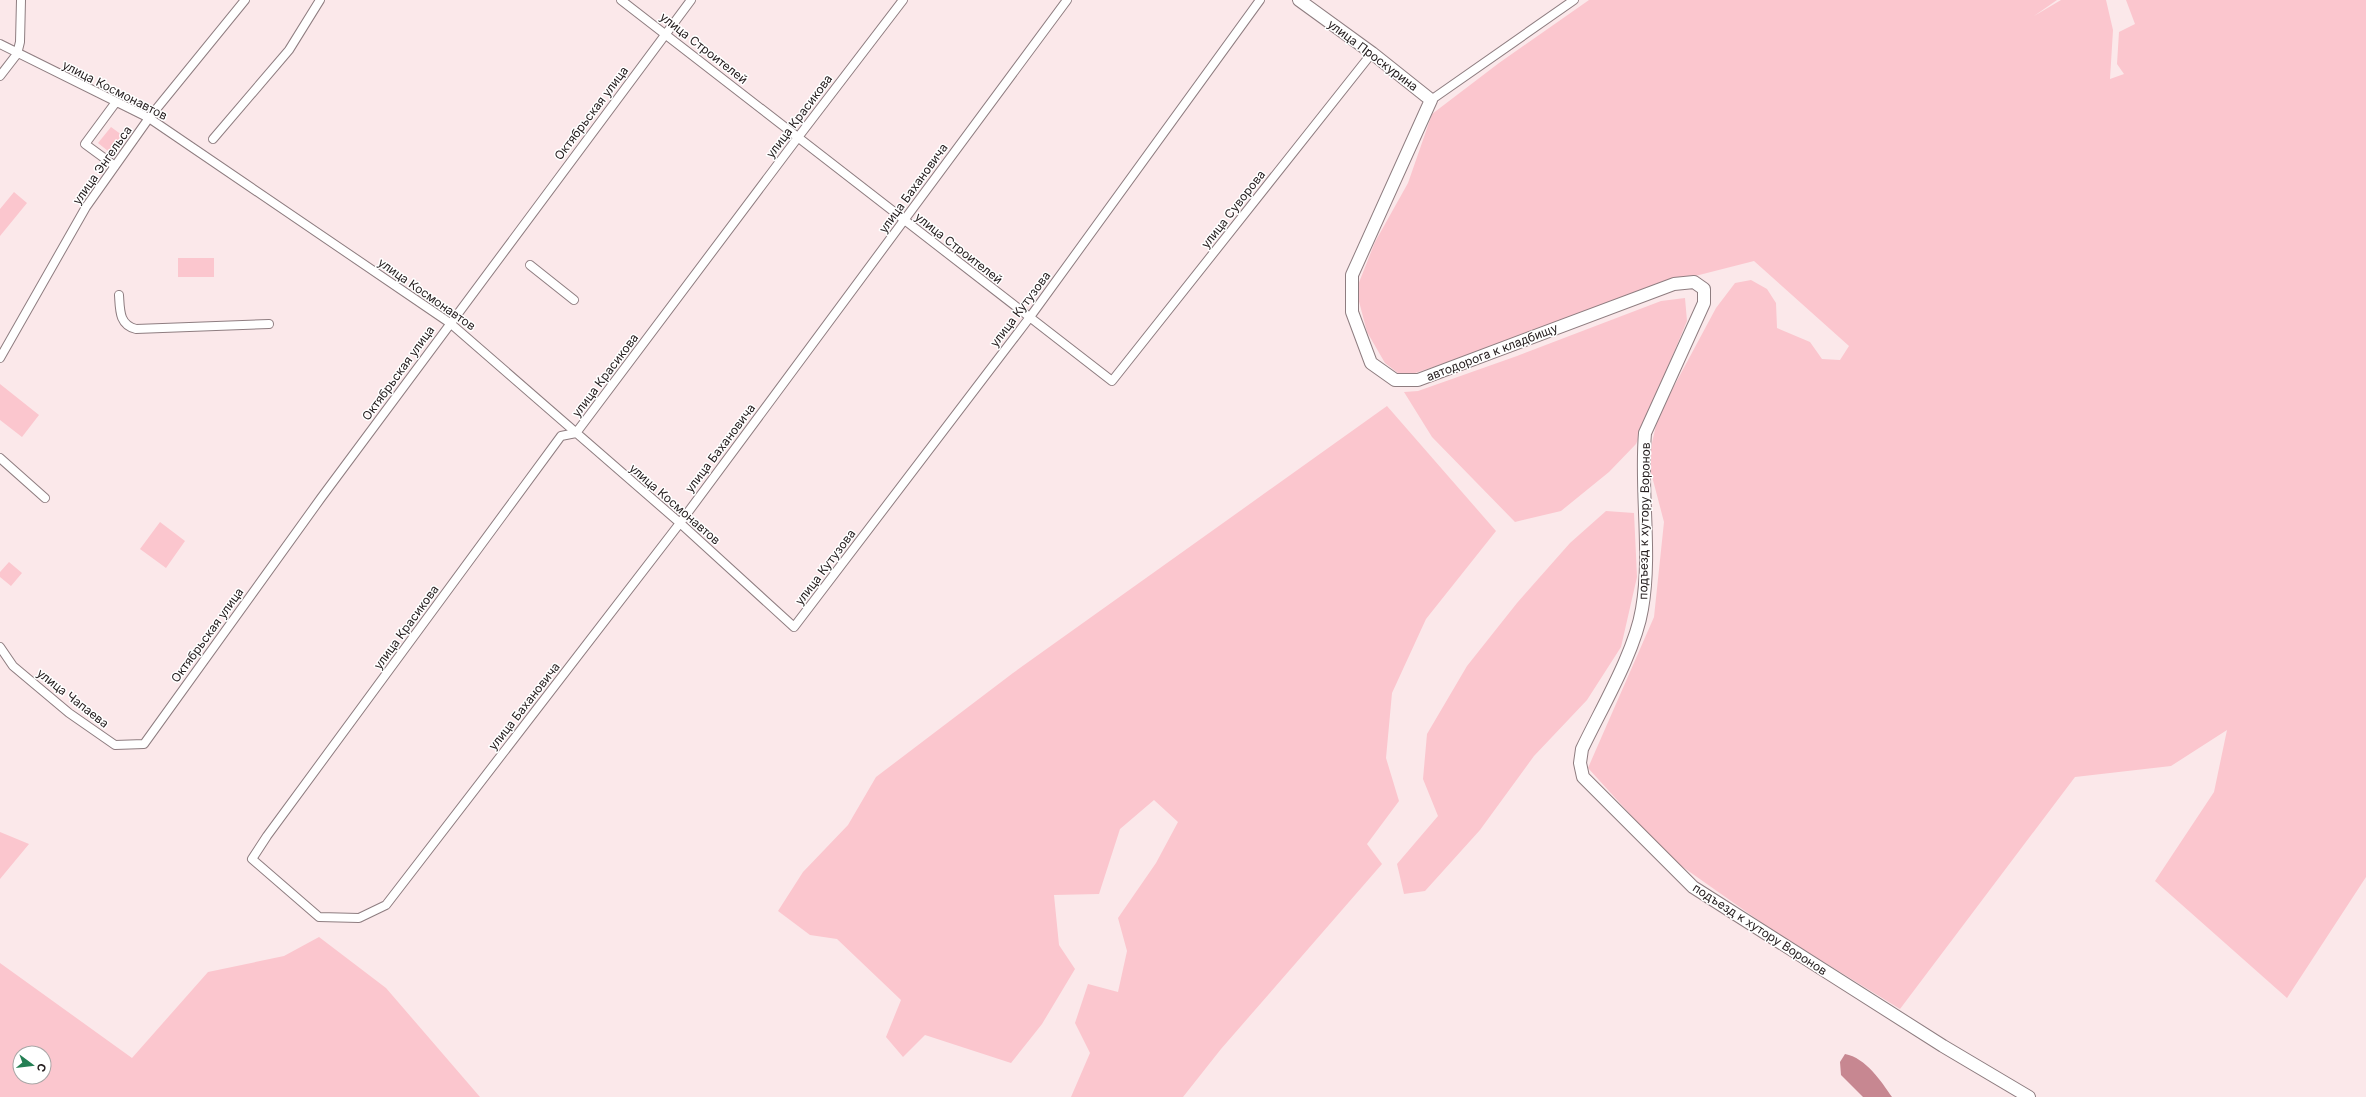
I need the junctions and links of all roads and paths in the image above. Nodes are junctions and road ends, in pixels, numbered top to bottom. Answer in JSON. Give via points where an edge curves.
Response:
{"nodes":[{"id":1,"x":21,"y":0,"type":"edge"},
{"id":2,"x":245,"y":0,"type":"edge"},
{"id":3,"x":320,"y":0,"type":"edge"},
{"id":4,"x":621,"y":0,"type":"edge"},
{"id":5,"x":691,"y":0,"type":"edge"},
{"id":6,"x":903,"y":0,"type":"edge"},
{"id":7,"x":1067,"y":0,"type":"edge"},
{"id":8,"x":1260,"y":0,"type":"edge"},
{"id":9,"x":1299,"y":0,"type":"edge"},
{"id":10,"x":1574,"y":0,"type":"edge"},
{"id":11,"x":666,"y":33,"type":"junction"},
{"id":12,"x":0,"y":44,"type":"edge"},
{"id":13,"x":1372,"y":53,"type":"junction"},
{"id":14,"x":17,"y":54,"type":"junction"},
{"id":15,"x":0,"y":76,"type":"edge"},
{"id":16,"x":1431,"y":100,"type":"junction"},
{"id":17,"x":116,"y":102,"type":"junction"},
{"id":18,"x":149,"y":118,"type":"junction"},
{"id":19,"x":799,"y":136,"type":"junction"},
{"id":20,"x":213,"y":139,"type":"dead end"},
{"id":21,"x":116,"y":166,"type":"junction"},
{"id":22,"x":904,"y":221,"type":"junction"},
{"id":23,"x":530,"y":265,"type":"dead end"},
{"id":24,"x":1704,"y":289,"type":"joint"},
{"id":25,"x":119,"y":295,"type":"dead end"},
{"id":26,"x":574,"y":300,"type":"dead end"},
{"id":27,"x":1030,"y":317,"type":"junction"},
{"id":28,"x":450,"y":323,"type":"junction"},
{"id":29,"x":269,"y":324,"type":"dead end"},
{"id":30,"x":0,"y":358,"type":"edge"},
{"id":31,"x":1112,"y":381,"type":"joint"},
{"id":32,"x":576,"y":433,"type":"junction"},
{"id":33,"x":0,"y":458,"type":"edge"},
{"id":34,"x":45,"y":498,"type":"dead end"},
{"id":35,"x":680,"y":523,"type":"junction"},
{"id":36,"x":794,"y":627,"type":"joint"},
{"id":37,"x":0,"y":647,"type":"edge"},
{"id":38,"x":144,"y":744,"type":"joint"},
{"id":39,"x":386,"y":905,"type":"joint"},
{"id":40,"x":2029,"y":1097,"type":"edge"}],
"edges":[{"from":1,"to":14,"type":"street","via":[[20,42]]},
{"from":2,"to":18,"type":"street","name":"улица Энгельса"},
{"from":3,"to":20,"type":"street","via":[[289,50]]},
{"from":4,"to":11,"type":"street","name":"улица Строителей"},
{"from":5,"to":11,"type":"street","name":"Октябрьская улица"},
{"from":6,"to":19,"type":"street","name":"улица Красикова"},
{"from":7,"to":22,"type":"street","name":"улица Бахановича"},
{"from":8,"to":27,"type":"street","name":"улица Кутузова"},
{"from":9,"to":13,"type":"street","name":"улица Проскурина"},
{"from":10,"to":16,"type":"street"},
{"from":11,"to":19,"type":"street","name":"улица Строителей"},
{"from":11,"to":28,"type":"street","name":"Октябрьская улица"},
{"from":12,"to":14,"type":"street","name":"улица Космонавтов"},
{"from":13,"to":16,"type":"street","name":"улица Проскурина"},
{"from":13,"to":31,"type":"street","name":"улица Суворова"},
{"from":14,"to":15,"type":"street"},
{"from":14,"to":17,"type":"street","name":"улица Космонавтов"},
{"from":16,"to":24,"type":"street","name":"автодорога к кладбищу","via":[[1352,276],[1352,312],[1372,363],[1395,380],[1418,380],[1674,284],[1694,282]]},
{"from":17,"to":18,"type":"street","name":"улица Космонавтов"},
{"from":17,"to":21,"type":"street","via":[[85,144]]},
{"from":18,"to":21,"type":"street","name":"улица Энгельса"},
{"from":18,"to":28,"type":"street","name":"улица Космонавтов"},
{"from":19,"to":22,"type":"street","name":"улица Строителей"},
{"from":19,"to":32,"type":"street","name":"улица Красикова"},
{"from":21,"to":30,"type":"street","name":"улица Энгельса","via":[[86,207]]},
{"from":22,"to":27,"type":"street","name":"улица Строителей"},
{"from":22,"to":35,"type":"street","name":"улица Бахановича"},
{"from":23,"to":26,"type":"street"},
{"from":24,"to":40,"type":"street","name":"подъезд к хутору Воронов","via":[[1704,304],[1645,433],[1645,560],[1642,609],[1635,637],[1582,749],[1580,763],[1583,777],[1693,887],[1943,1046]]},
{"from":25,"to":29,"type":"street","via":[[122,320],[124,324],[136,329]]},
{"from":27,"to":31,"type":"street","name":"улица Строителей"},
{"from":27,"to":36,"type":"street","name":"улица Кутузова"},
{"from":28,"to":32,"type":"street","name":"улица Космонавтов"},
{"from":28,"to":38,"type":"street","name":"Октябрьская улица"},
{"from":32,"to":35,"type":"street","name":"улица Космонавтов"},
{"from":32,"to":39,"type":"street","name":"улица Красикова","via":[[561,436],[252,859],[319,917],[359,918]]},
{"from":33,"to":34,"type":"street"},
{"from":35,"to":36,"type":"street","name":"улица Космонавтов"},
{"from":35,"to":39,"type":"street","name":"улица Бахановича"},
{"from":37,"to":38,"type":"street","name":"улица Чапаева","via":[[13,666],[69,714],[115,745]]}]}
